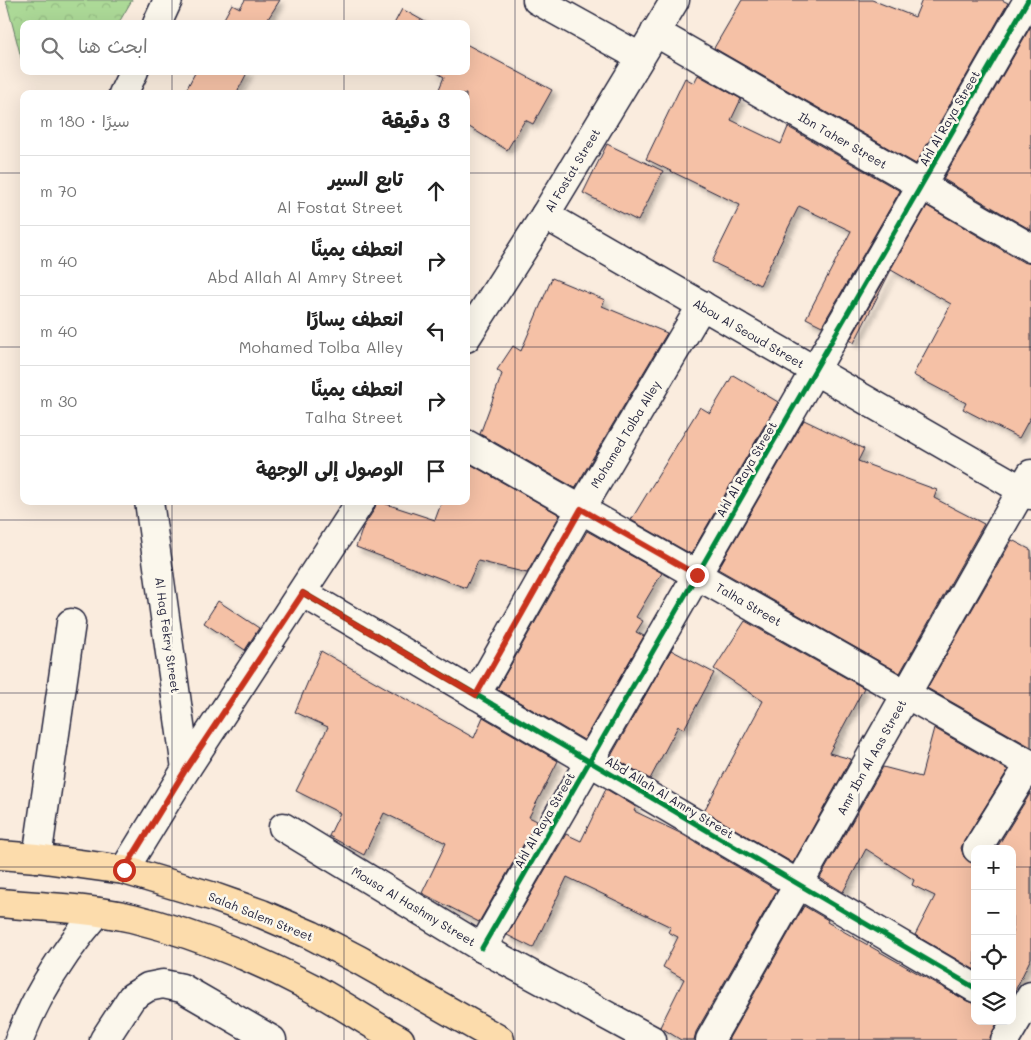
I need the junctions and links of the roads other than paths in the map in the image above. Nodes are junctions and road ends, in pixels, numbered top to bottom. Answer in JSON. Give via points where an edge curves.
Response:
{"nodes":[{"id":1,"x":168,"y":0,"type":"edge"},
{"id":2,"x":675,"y":0,"type":"edge"},
{"id":3,"x":1028,"y":0,"type":"edge"},
{"id":4,"x":541,"y":1,"type":"edge"},
{"id":5,"x":159,"y":20,"type":"edge"},
{"id":6,"x":655,"y":32,"type":"junction"},
{"id":7,"x":640,"y":57,"type":"junction"},
{"id":8,"x":132,"y":75,"type":"edge"},
{"id":9,"x":125,"y":90,"type":"edge"},
{"id":10,"x":922,"y":185,"type":"junction"},
{"id":11,"x":546,"y":215,"type":"junction"},
{"id":12,"x":1031,"y":248,"type":"edge"},
{"id":13,"x":702,"y":305,"type":"junction"},
{"id":14,"x":470,"y":332,"type":"edge"},
{"id":15,"x":815,"y":370,"type":"junction"},
{"id":16,"x":470,"y":446,"type":"edge"},
{"id":17,"x":1028,"y":486,"type":"edge"},
{"id":18,"x":150,"y":505,"type":"edge"},
{"id":19,"x":359,"y":505,"type":"edge"},
{"id":20,"x":581,"y":509,"type":"junction"},
{"id":21,"x":697,"y":575,"type":"junction"},
{"id":22,"x":303,"y":593,"type":"junction"},
{"id":23,"x":71,"y":623,"type":"dead end"},
{"id":24,"x":906,"y":694,"type":"junction"},
{"id":25,"x":476,"y":695,"type":"junction"},
{"id":26,"x":590,"y":762,"type":"junction"},
{"id":27,"x":1030,"y":764,"type":"edge"},
{"id":28,"x":186,"y":769,"type":"junction"},
{"id":29,"x":283,"y":827,"type":"dead end"},
{"id":30,"x":979,"y":845,"type":"edge"},
{"id":31,"x":0,"y":855,"type":"edge"},
{"id":32,"x":37,"y":858,"type":"junction"},
{"id":33,"x":124,"y":870,"type":"junction"},
{"id":34,"x":798,"y":885,"type":"junction"},
{"id":35,"x":0,"y":903,"type":"edge"},
{"id":36,"x":98,"y":912,"type":"junction"},
{"id":37,"x":482,"y":948,"type":"junction"},
{"id":38,"x":971,"y":986,"type":"edge"},
{"id":39,"x":1024,"y":1010,"type":"edge"},
{"id":40,"x":19,"y":1040,"type":"edge"},
{"id":41,"x":104,"y":1040,"type":"edge"},
{"id":42,"x":272,"y":1040,"type":"edge"},
{"id":43,"x":400,"y":1040,"type":"edge"},
{"id":44,"x":500,"y":1040,"type":"edge"},
{"id":45,"x":652,"y":1040,"type":"edge"},
{"id":46,"x":710,"y":1040,"type":"edge"},
{"id":47,"x":1006,"y":1040,"type":"edge"}],
"edges":[{"from":1,"to":5,"type":"street"},
{"from":2,"to":6,"type":"street","name":"Al Fostat Street"},
{"from":3,"to":10,"type":"street","name":"Ahl Al Raya Street"},
{"from":4,"to":7,"type":"street"},
{"from":6,"to":7,"type":"street","name":"Al Fostat Street"},
{"from":6,"to":10,"type":"street","name":"Ibn Taher Street"},
{"from":7,"to":11,"type":"street","name":"Al Fostat Street"},
{"from":8,"to":9,"type":"street"},
{"from":10,"to":12,"type":"street","name":"Ibn Taher Street"},
{"from":10,"to":15,"type":"street","name":"Ahl Al Raya Street"},
{"from":11,"to":13,"type":"street","name":"Abou Al Seoud Street"},
{"from":11,"to":14,"type":"street","name":"Al Fostat Street"},
{"from":13,"to":15,"type":"street","name":"Abou Al Seoud Street"},
{"from":13,"to":20,"type":"street","name":"Mohamed Tolba Alley"},
{"from":15,"to":17,"type":"street","name":"Abou Al Seoud Street"},
{"from":15,"to":21,"type":"street","name":"Ahl Al Raya Street"},
{"from":16,"to":20,"type":"street","name":"Talha Street"},
{"from":17,"to":24,"type":"street","name":"Amr Ibn Al Aas Street"},
{"from":18,"to":28,"type":"street","name":"Al Hag Fekry Street"},
{"from":19,"to":22,"type":"street"},
{"from":20,"to":21,"type":"street","name":"Talha Street"},
{"from":20,"to":25,"type":"street","name":"Mohamed Tolba Alley"},
{"from":21,"to":24,"type":"street","name":"Talha Street"},
{"from":21,"to":26,"type":"street","name":"Ahl Al Raya Street"},
{"from":22,"to":25,"type":"street","name":"Abd Allah Al Amry Street"},
{"from":22,"to":28,"type":"street"},
{"from":23,"to":32,"type":"street"},
{"from":24,"to":27,"type":"street","name":"Talha Street"},
{"from":24,"to":34,"type":"street","name":"Amr Ibn Al Aas Street"},
{"from":25,"to":26,"type":"street","name":"Abd Allah Al Amry Street"},
{"from":26,"to":34,"type":"street","name":"Abd Allah Al Amry Street"},
{"from":26,"to":37,"type":"street","name":"Ahl Al Raya Street"},
{"from":27,"to":30,"type":"street"},
{"from":28,"to":33,"type":"street"},
{"from":29,"to":37,"type":"street","name":"Mousa Al Hashmy Street"},
{"from":31,"to":32,"type":"highway","name":"Salah Salem Street"},
{"from":32,"to":33,"type":"highway","name":"Salah Salem Street"},
{"from":33,"to":44,"type":"highway","name":"Salah Salem Street","via":[[211,896],[311,935]]},
{"from":34,"to":38,"type":"street","name":"Abd Allah Al Amry Street"},
{"from":34,"to":46,"type":"street","name":"Amr Ibn Al Aas Street"},
{"from":35,"to":36,"type":"highway"},
{"from":36,"to":40,"type":"street","via":[[52,973]]},
{"from":36,"to":43,"type":"highway","via":[[170,929],[234,953],[311,988]]},
{"from":37,"to":45,"type":"street","name":"Mousa Al Hashmy Street"},
{"from":39,"to":47,"type":"street"},
{"from":41,"to":42,"type":"street","via":[[132,997],[148,987],[162,984],[182,988]]}]}
